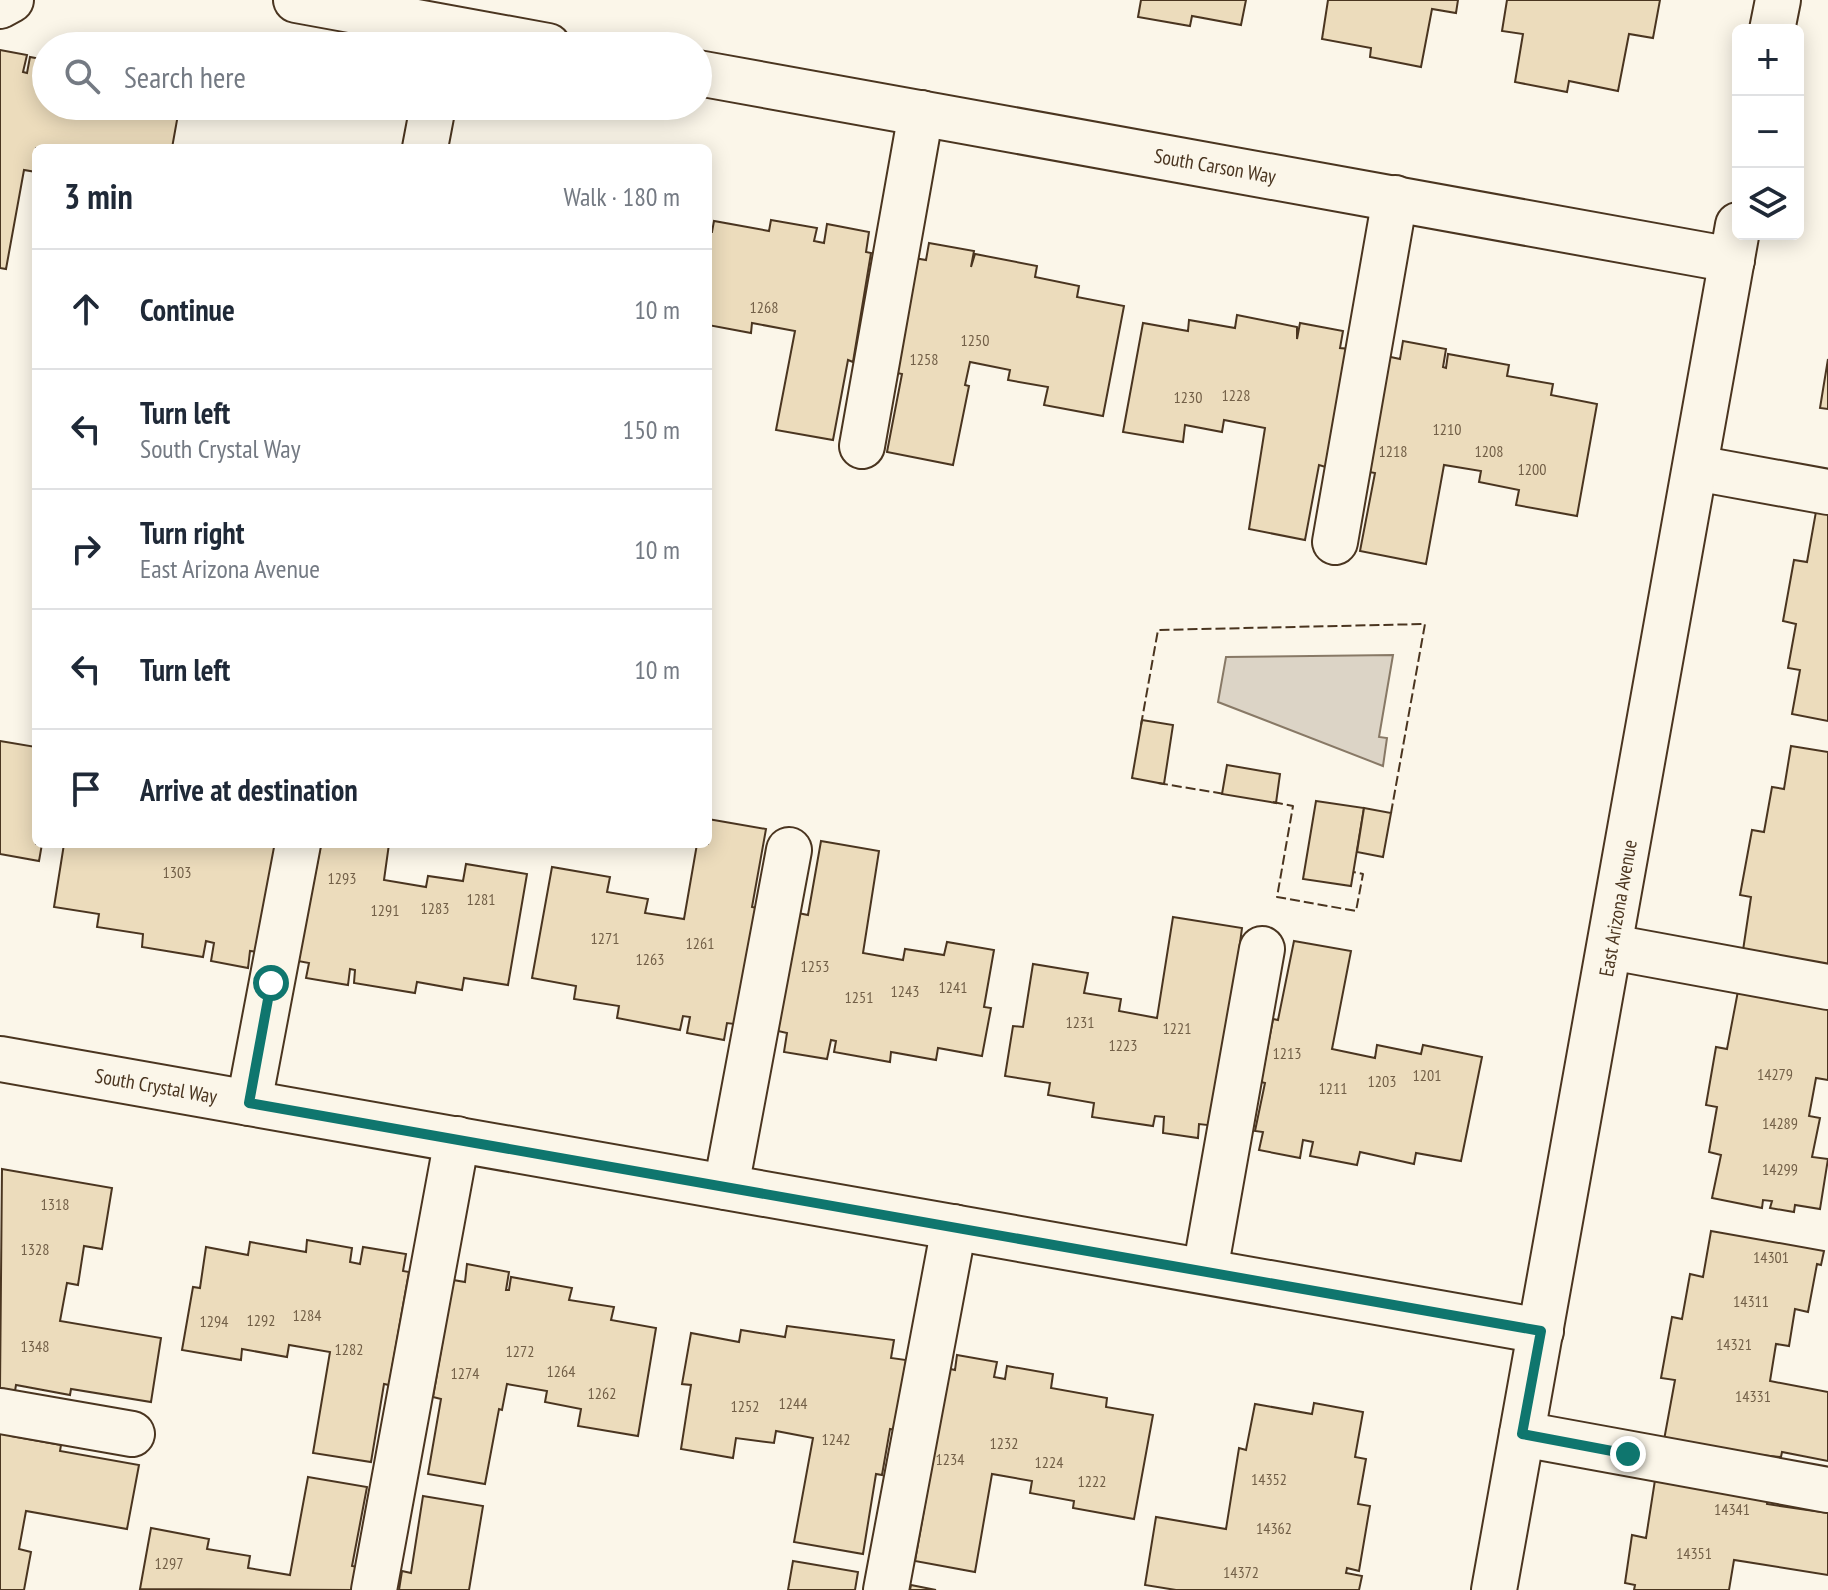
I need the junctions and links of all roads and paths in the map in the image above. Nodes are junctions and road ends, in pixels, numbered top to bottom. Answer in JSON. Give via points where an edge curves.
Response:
{"nodes":[{"id":1,"x":11,"y":0,"type":"edge"},
{"id":2,"x":296,"y":0,"type":"edge"},
{"id":3,"x":1778,"y":0,"type":"edge"},
{"id":4,"x":0,"y":6,"type":"edge"},
{"id":5,"x":1773,"y":24,"type":"edge"},
{"id":6,"x":425,"y":32,"type":"edge"},
{"id":7,"x":712,"y":76,"type":"edge"},
{"id":8,"x":921,"y":113,"type":"junction"},
{"id":9,"x":430,"y":120,"type":"edge"},
{"id":10,"x":426,"y":144,"type":"edge"},
{"id":11,"x":1395,"y":198,"type":"junction"},
{"id":12,"x":1735,"y":242,"type":"edge"},
{"id":13,"x":862,"y":446,"type":"dead end"},
{"id":14,"x":1696,"y":468,"type":"junction"},
{"id":15,"x":1828,"y":492,"type":"edge"},
{"id":16,"x":1335,"y":542,"type":"dead end"},
{"id":17,"x":297,"y":848,"type":"edge"},
{"id":18,"x":789,"y":850,"type":"dead end"},
{"id":19,"x":1611,"y":947,"type":"junction"},
{"id":20,"x":1262,"y":949,"type":"dead end"},
{"id":21,"x":1828,"y":987,"type":"edge"},
{"id":22,"x":0,"y":1059,"type":"edge"},
{"id":23,"x":249,"y":1103,"type":"junction"},
{"id":24,"x":457,"y":1139,"type":"junction"},
{"id":25,"x":726,"y":1187,"type":"junction"},
{"id":26,"x":954,"y":1227,"type":"junction"},
{"id":27,"x":1205,"y":1271,"type":"junction"},
{"id":28,"x":1541,"y":1331,"type":"junction"},
{"id":29,"x":0,"y":1411,"type":"edge"},
{"id":30,"x":132,"y":1434,"type":"dead end"},
{"id":31,"x":1522,"y":1434,"type":"junction"},
{"id":32,"x":1828,"y":1490,"type":"edge"},
{"id":33,"x":374,"y":1590,"type":"edge"},
{"id":34,"x":886,"y":1590,"type":"edge"},
{"id":35,"x":1494,"y":1590,"type":"edge"}],
"edges":[{"from":1,"to":4,"type":"street"},
{"from":2,"to":6,"type":"street"},
{"from":3,"to":5,"type":"street"},
{"from":7,"to":8,"type":"street","name":"South Carson Way"},
{"from":8,"to":11,"type":"street","name":"South Carson Way"},
{"from":8,"to":13,"type":"street"},
{"from":9,"to":10,"type":"street"},
{"from":11,"to":12,"type":"street","name":"South Carson Way"},
{"from":11,"to":16,"type":"street"},
{"from":12,"to":14,"type":"street","name":"East Arizona Avenue"},
{"from":14,"to":15,"type":"street"},
{"from":14,"to":19,"type":"street","name":"East Arizona Avenue"},
{"from":17,"to":23,"type":"street"},
{"from":18,"to":25,"type":"street"},
{"from":19,"to":21,"type":"street"},
{"from":19,"to":28,"type":"street","name":"East Arizona Avenue"},
{"from":20,"to":27,"type":"street"},
{"from":22,"to":23,"type":"street","name":"South Crystal Way"},
{"from":23,"to":24,"type":"street","name":"South Crystal Way"},
{"from":24,"to":25,"type":"street","name":"South Crystal Way"},
{"from":24,"to":33,"type":"street"},
{"from":25,"to":26,"type":"street","name":"South Crystal Way"},
{"from":26,"to":27,"type":"street","name":"South Crystal Way"},
{"from":26,"to":34,"type":"street"},
{"from":27,"to":28,"type":"street","name":"South Crystal Way"},
{"from":28,"to":31,"type":"street","name":"East Arizona Avenue"},
{"from":29,"to":30,"type":"street"},
{"from":31,"to":32,"type":"street"},
{"from":31,"to":35,"type":"street","name":"East Arizona Avenue"}]}
